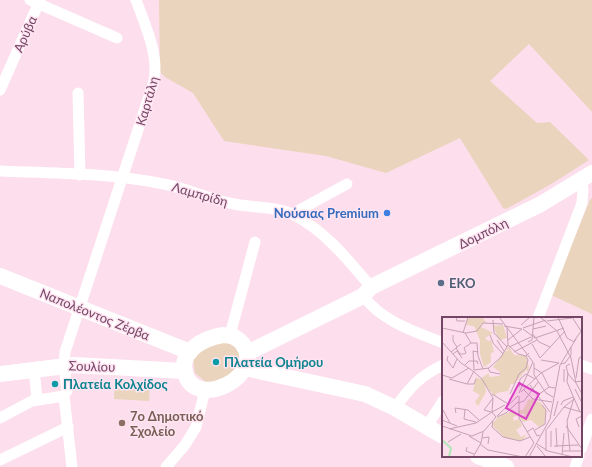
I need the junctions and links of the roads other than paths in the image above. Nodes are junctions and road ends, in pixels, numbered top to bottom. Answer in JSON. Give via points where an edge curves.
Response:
{"nodes":[{"id":1,"x":136,"y":0,"type":"edge"},
{"id":2,"x":36,"y":1,"type":"edge"},
{"id":3,"x":117,"y":38,"type":"dead end"},
{"id":4,"x":0,"y":90,"type":"edge"},
{"id":5,"x":78,"y":93,"type":"dead end"},
{"id":6,"x":0,"y":171,"type":"edge"},
{"id":7,"x":80,"y":175,"type":"junction"},
{"id":8,"x":587,"y":177,"type":"edge"},
{"id":9,"x":123,"y":179,"type":"junction"},
{"id":10,"x":347,"y":184,"type":"dead end"},
{"id":11,"x":292,"y":214,"type":"junction"},
{"id":12,"x":255,"y":242,"type":"dead end"},
{"id":13,"x":0,"y":276,"type":"edge"},
{"id":14,"x":367,"y":292,"type":"junction"},
{"id":15,"x":81,"y":308,"type":"junction"},
{"id":16,"x":538,"y":317,"type":"edge"},
{"id":17,"x":442,"y":342,"type":"edge"},
{"id":18,"x":241,"y":350,"type":"junction"},
{"id":19,"x":190,"y":352,"type":"junction"},
{"id":20,"x":64,"y":365,"type":"junction"},
{"id":21,"x":582,"y":365,"type":"edge"},
{"id":22,"x":442,"y":366,"type":"edge"},
{"id":23,"x":34,"y":369,"type":"junction"},
{"id":24,"x":592,"y":369,"type":"edge"},
{"id":25,"x":185,"y":371,"type":"junction"},
{"id":26,"x":0,"y":374,"type":"edge"},
{"id":27,"x":205,"y":390,"type":"junction"},
{"id":28,"x":67,"y":391,"type":"dead end"},
{"id":29,"x":37,"y":399,"type":"junction"},
{"id":30,"x":442,"y":403,"type":"edge"},
{"id":31,"x":395,"y":408,"type":"junction"},
{"id":32,"x":0,"y":418,"type":"edge"},
{"id":33,"x":592,"y":419,"type":"edge"},
{"id":34,"x":427,"y":426,"type":"junction"},
{"id":35,"x":68,"y":427,"type":"junction"},
{"id":36,"x":442,"y":435,"type":"edge"},
{"id":37,"x":582,"y":446,"type":"edge"},
{"id":38,"x":579,"y":457,"type":"edge"},
{"id":39,"x":0,"y":460,"type":"edge"},
{"id":40,"x":484,"y":461,"type":"edge"},
{"id":41,"x":72,"y":467,"type":"edge"},
{"id":42,"x":166,"y":467,"type":"edge"},
{"id":43,"x":506,"y":467,"type":"edge"},
{"id":44,"x":575,"y":467,"type":"edge"}],
"edges":[{"from":1,"to":9,"type":"street","name":"Καρτάλη","via":[[152,48],[155,74]]},
{"from":2,"to":3,"type":"street"},
{"from":2,"to":4,"type":"street","name":"Αρύβα"},
{"from":5,"to":7,"type":"street"},
{"from":6,"to":7,"type":"street","name":"Λαμπρίδη"},
{"from":7,"to":9,"type":"street","name":"Λαμπρίδη"},
{"from":8,"to":14,"type":"main road","name":"Δομπόλη","via":[[517,216]]},
{"from":8,"to":16,"type":"street","via":[[582,203]]},
{"from":9,"to":11,"type":"street","name":"Λαμπρίδη","via":[[160,183],[233,204],[282,210]]},
{"from":9,"to":15,"type":"street","name":"Καρτάλη"},
{"from":10,"to":11,"type":"street"},
{"from":11,"to":14,"type":"street","name":"Λαμπρίδη","via":[[317,230],[335,246]]},
{"from":12,"to":18,"type":"street"},
{"from":13,"to":15,"type":"main road","name":"Ναπολέοντος Ζέρβα"},
{"from":14,"to":17,"type":"street","name":"Λαμπρίδη","via":[[378,312],[393,322]]},
{"from":14,"to":18,"type":"main road","name":"Δομπόλη","via":[[358,288]]},
{"from":15,"to":19,"type":"main road","name":"Ναπολέοντος Ζέρβα"},
{"from":15,"to":20,"type":"street","name":"Καρτάλη","via":[[65,352]]},
{"from":18,"to":19,"type":"main road","via":[[220,336],[206,340]]},
{"from":18,"to":27,"type":"main road","via":[[239,376],[229,384]]},
{"from":18,"to":31,"type":"main road","via":[[358,391]]},
{"from":19,"to":25,"type":"main road","via":[[186,358]]},
{"from":20,"to":23,"type":"main road","name":"Σουλίου"},
{"from":20,"to":25,"type":"main road","name":"Σουλίου"},
{"from":20,"to":28,"type":"street","name":"Καρτάλη"},
{"from":21,"to":24,"type":"street"},
{"from":22,"to":31,"type":"street","via":[[420,378]]},
{"from":23,"to":26,"type":"main road","name":"Σουλίου"},
{"from":23,"to":29,"type":"street"},
{"from":25,"to":27,"type":"main road","via":[[192,383]]},
{"from":27,"to":42,"type":"street","via":[[201,411],[192,434]]},
{"from":29,"to":32,"type":"street"},
{"from":29,"to":35,"type":"street","via":[[64,396]]},
{"from":30,"to":34,"type":"street"},
{"from":31,"to":34,"type":"main road"},
{"from":33,"to":37,"type":"street"},
{"from":34,"to":36,"type":"main road"},
{"from":35,"to":39,"type":"street"},
{"from":35,"to":41,"type":"street"},
{"from":38,"to":44,"type":"street"},
{"from":40,"to":43,"type":"main road"}]}
